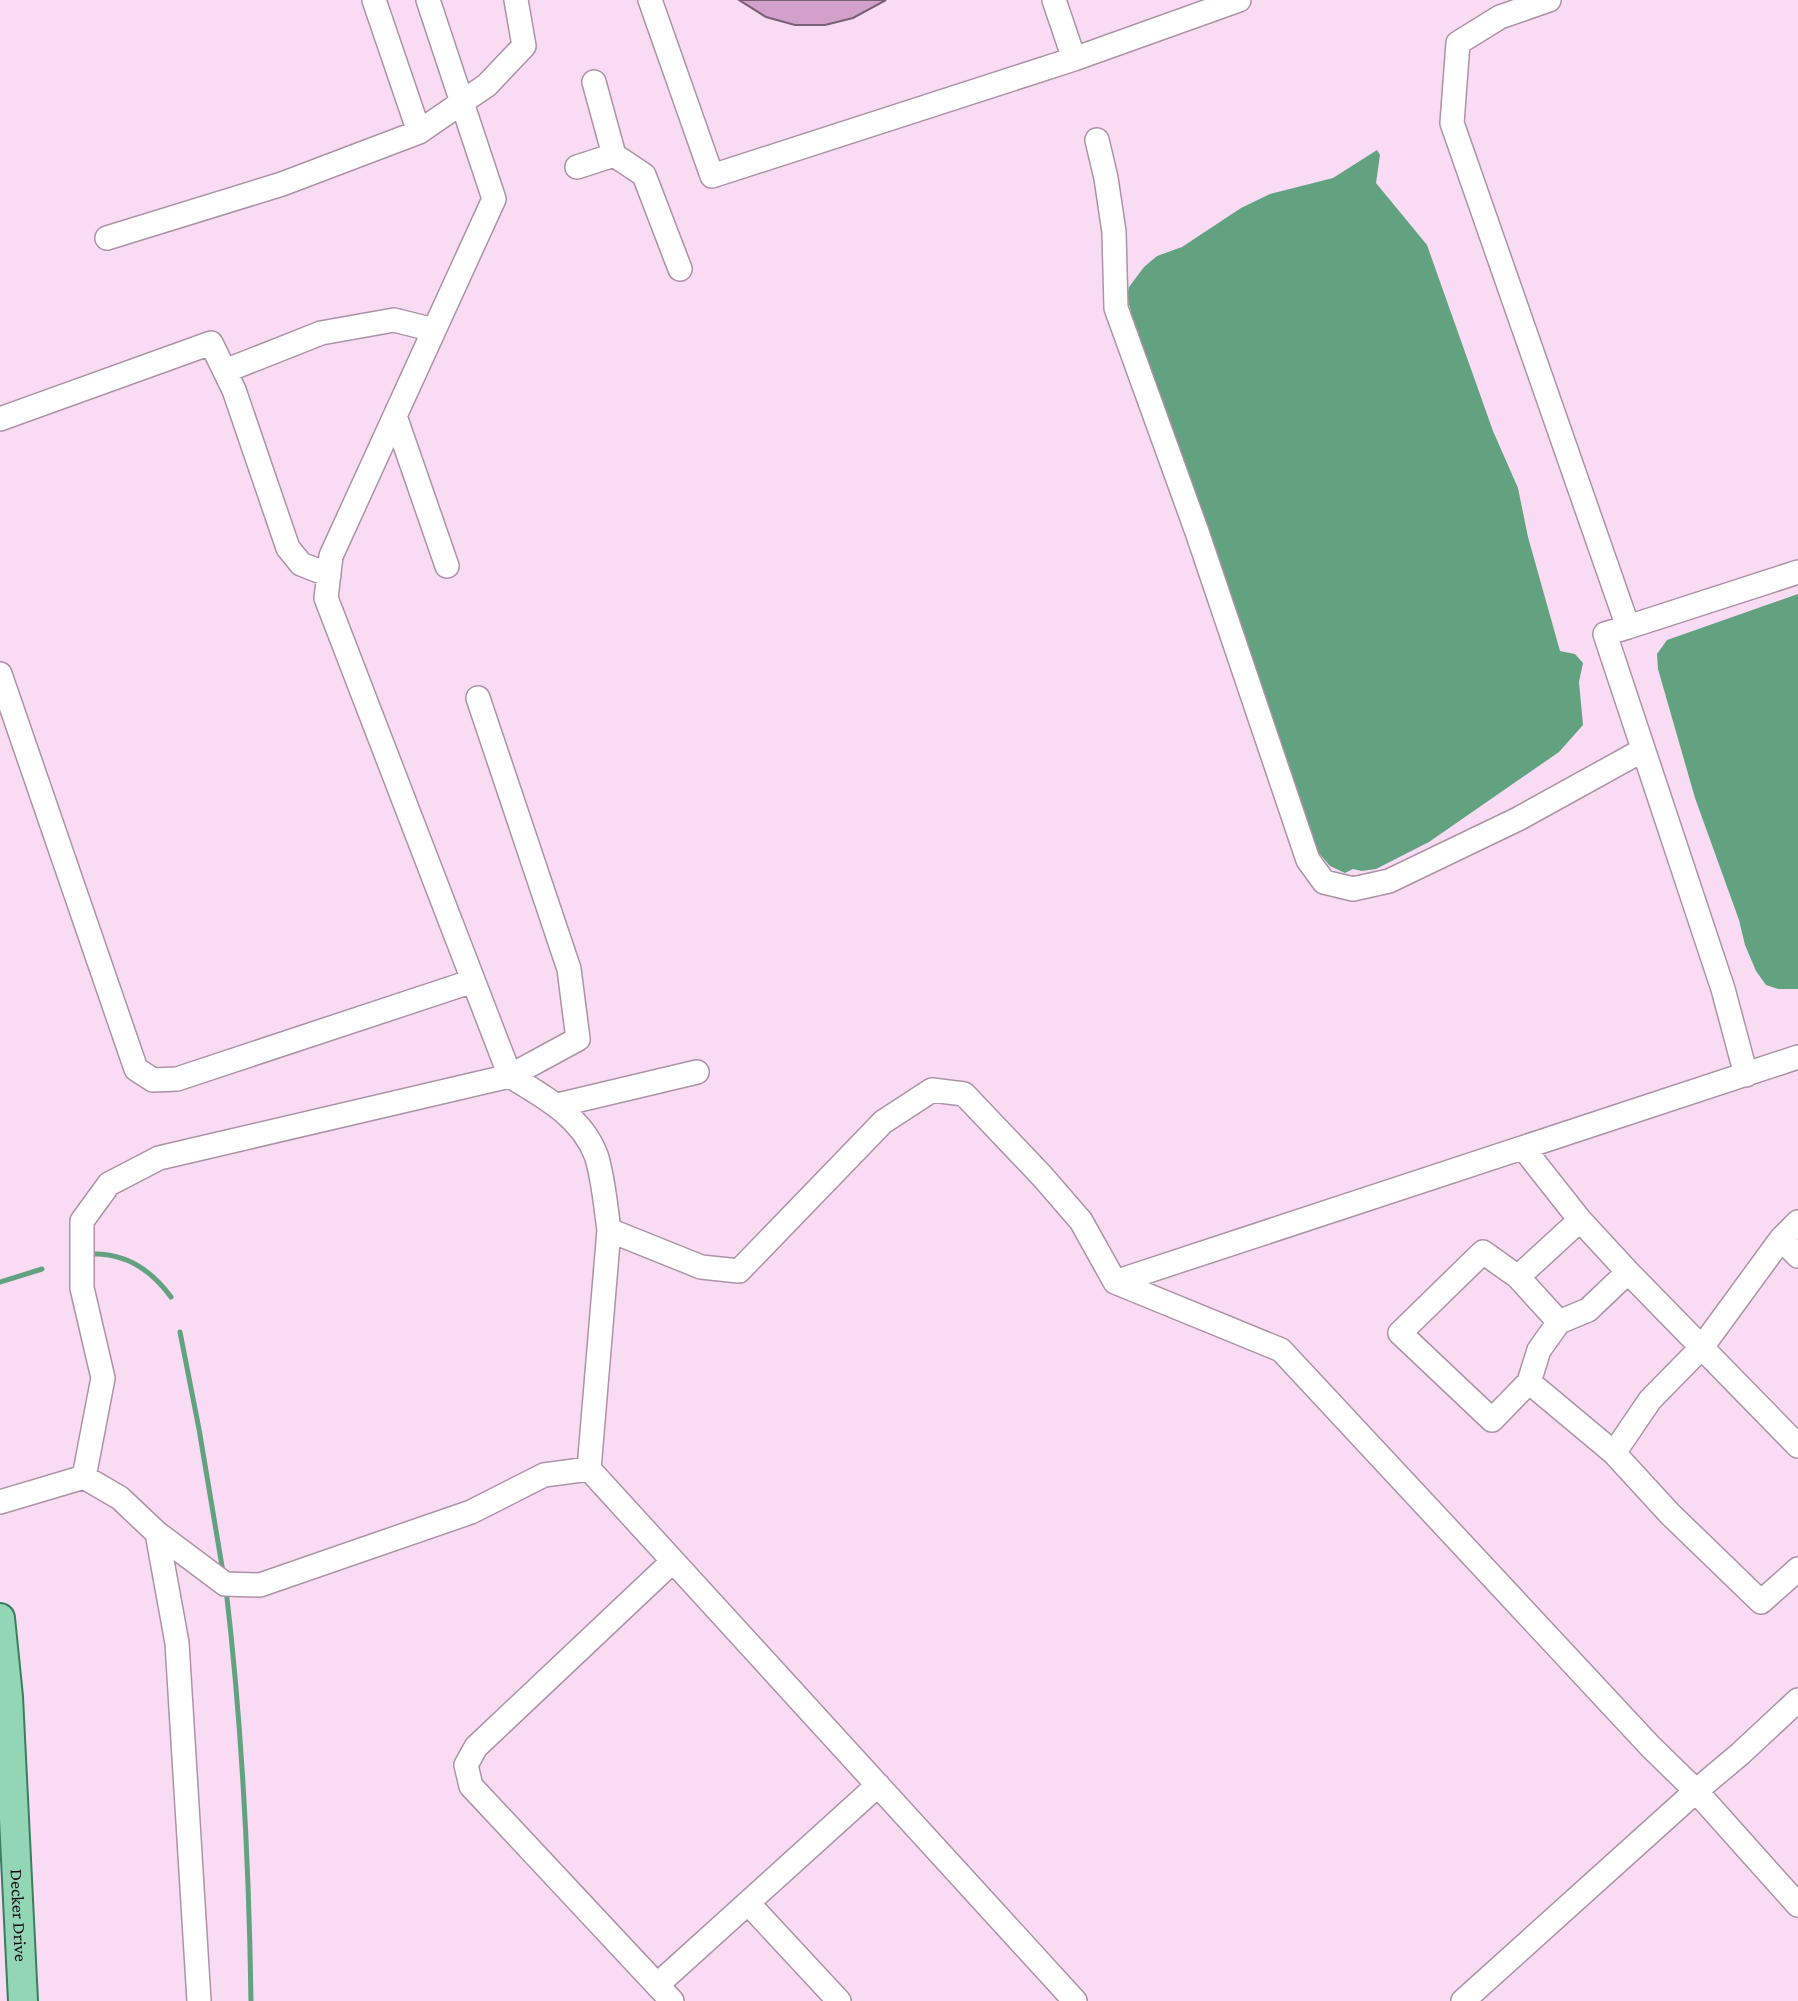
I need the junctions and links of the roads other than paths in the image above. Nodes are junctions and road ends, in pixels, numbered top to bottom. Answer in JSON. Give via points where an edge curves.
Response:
{"nodes":[{"id":1,"x":374,"y":0,"type":"edge"},
{"id":2,"x":428,"y":0,"type":"edge"},
{"id":3,"x":516,"y":0,"type":"edge"},
{"id":4,"x":650,"y":0,"type":"edge"},
{"id":5,"x":1054,"y":0,"type":"edge"},
{"id":6,"x":1238,"y":0,"type":"edge"},
{"id":7,"x":1549,"y":0,"type":"edge"},
{"id":8,"x":1074,"y":59,"type":"junction"},
{"id":9,"x":594,"y":82,"type":"dead end"},
{"id":10,"x":462,"y":103,"type":"junction"},
{"id":11,"x":419,"y":132,"type":"junction"},
{"id":12,"x":1097,"y":140,"type":"dead end"},
{"id":13,"x":614,"y":155,"type":"junction"},
{"id":14,"x":577,"y":167,"type":"dead end"},
{"id":15,"x":107,"y":238,"type":"dead end"},
{"id":16,"x":680,"y":269,"type":"dead end"},
{"id":17,"x":434,"y":330,"type":"junction"},
{"id":18,"x":225,"y":371,"type":"junction"},
{"id":19,"x":395,"y":416,"type":"junction"},
{"id":20,"x":0,"y":419,"type":"edge"},
{"id":21,"x":447,"y":566,"type":"dead end"},
{"id":22,"x":1798,"y":572,"type":"edge"},
{"id":23,"x":329,"y":575,"type":"junction"},
{"id":24,"x":1628,"y":627,"type":"junction"},
{"id":25,"x":0,"y":674,"type":"edge"},
{"id":26,"x":478,"y":698,"type":"dead end"},
{"id":27,"x":1643,"y":750,"type":"junction"},
{"id":28,"x":473,"y":981,"type":"junction"},
{"id":29,"x":1798,"y":1057,"type":"edge"},
{"id":30,"x":696,"y":1072,"type":"dead end"},
{"id":31,"x":1746,"y":1074,"type":"junction"},
{"id":32,"x":510,"y":1076,"type":"junction"},
{"id":33,"x":558,"y":1105,"type":"junction"},
{"id":34,"x":1524,"y":1149,"type":"junction"},
{"id":35,"x":1580,"y":1220,"type":"junction"},
{"id":36,"x":1798,"y":1222,"type":"edge"},
{"id":37,"x":610,"y":1230,"type":"junction"},
{"id":38,"x":1782,"y":1239,"type":"junction"},
{"id":39,"x":1798,"y":1256,"type":"edge"},
{"id":40,"x":1628,"y":1272,"type":"junction"},
{"id":41,"x":1518,"y":1277,"type":"junction"},
{"id":42,"x":1115,"y":1282,"type":"junction"},
{"id":43,"x":1559,"y":1322,"type":"junction"},
{"id":44,"x":1702,"y":1347,"type":"junction"},
{"id":45,"x":1529,"y":1382,"type":"junction"},
{"id":46,"x":1798,"y":1446,"type":"edge"},
{"id":47,"x":1614,"y":1453,"type":"junction"},
{"id":48,"x":589,"y":1469,"type":"junction"},
{"id":49,"x":84,"y":1477,"type":"junction"},
{"id":50,"x":0,"y":1502,"type":"edge"},
{"id":51,"x":157,"y":1533,"type":"junction"},
{"id":52,"x":673,"y":1561,"type":"junction"},
{"id":53,"x":1798,"y":1570,"type":"edge"},
{"id":54,"x":0,"y":1618,"type":"edge"},
{"id":55,"x":1798,"y":1700,"type":"edge"},
{"id":56,"x":878,"y":1785,"type":"junction"},
{"id":57,"x":1696,"y":1791,"type":"junction"},
{"id":58,"x":748,"y":1903,"type":"junction"},
{"id":59,"x":1798,"y":1905,"type":"edge"},
{"id":60,"x":665,"y":1993,"type":"edge"},
{"id":61,"x":23,"y":2001,"type":"edge"},
{"id":62,"x":199,"y":2001,"type":"edge"},
{"id":63,"x":839,"y":2001,"type":"edge"},
{"id":64,"x":1075,"y":2001,"type":"edge"},
{"id":65,"x":1463,"y":2001,"type":"edge"}],
"edges":[{"from":1,"to":11,"type":"lane"},
{"from":2,"to":10,"type":"lane"},
{"from":3,"to":10,"type":"lane","via":[[524,46],[487,85]]},
{"from":4,"to":8,"type":"lane","via":[[712,176]]},
{"from":5,"to":8,"type":"lane"},
{"from":6,"to":8,"type":"lane"},
{"from":7,"to":24,"type":"lane","via":[[1500,17],[1458,43],[1452,123]]},
{"from":9,"to":13,"type":"lane"},
{"from":10,"to":11,"type":"lane"},
{"from":10,"to":17,"type":"lane","via":[[494,199]]},
{"from":11,"to":15,"type":"lane","via":[[273,187]]},
{"from":12,"to":27,"type":"lane","via":[[1114,232],[1116,308],[1308,860],[1324,882],[1353,889],[1389,881],[1518,819]]},
{"from":13,"to":14,"type":"lane"},
{"from":13,"to":16,"type":"lane","via":[[644,175]]},
{"from":17,"to":18,"type":"lane","via":[[394,320],[321,332]]},
{"from":17,"to":19,"type":"lane"},
{"from":18,"to":20,"type":"lane","via":[[211,342]]},
{"from":18,"to":23,"type":"lane","via":[[288,548],[301,564]]},
{"from":19,"to":21,"type":"lane"},
{"from":19,"to":23,"type":"lane","via":[[331,556]]},
{"from":22,"to":24,"type":"lane"},
{"from":23,"to":28,"type":"lane","via":[[326,598]]},
{"from":24,"to":27,"type":"lane","via":[[1605,634]]},
{"from":25,"to":28,"type":"lane","via":[[136,1069],[153,1080],[177,1080]]},
{"from":26,"to":32,"type":"lane","via":[[569,969],[578,1039]]},
{"from":27,"to":31,"type":"lane","via":[[1723,989]]},
{"from":28,"to":32,"type":"lane"},
{"from":29,"to":31,"type":"lane"},
{"from":30,"to":33,"type":"lane"},
{"from":31,"to":34,"type":"lane"},
{"from":32,"to":33,"type":"lane"},
{"from":32,"to":49,"type":"lane","via":[[159,1158],[109,1184],[82,1221],[82,1288],[103,1378]]},
{"from":33,"to":37,"type":"lane","via":[[596,1156]]},
{"from":34,"to":35,"type":"lane"},
{"from":34,"to":42,"type":"lane"},
{"from":35,"to":40,"type":"lane"},
{"from":35,"to":41,"type":"lane"},
{"from":36,"to":38,"type":"lane"},
{"from":37,"to":42,"type":"lane","via":[[701,1267],[739,1271],[883,1122],[932,1090],[964,1094],[1081,1221]]},
{"from":37,"to":48,"type":"lane"},
{"from":38,"to":39,"type":"lane"},
{"from":38,"to":44,"type":"lane"},
{"from":40,"to":43,"type":"lane","via":[[1588,1310]]},
{"from":40,"to":44,"type":"lane"},
{"from":41,"to":43,"type":"lane"},
{"from":41,"to":45,"type":"lane","via":[[1483,1252],[1400,1333],[1492,1420]]},
{"from":42,"to":57,"type":"lane","via":[[1281,1350]]},
{"from":43,"to":45,"type":"lane","via":[[1539,1350]]},
{"from":44,"to":46,"type":"lane"},
{"from":44,"to":47,"type":"lane","via":[[1650,1400]]},
{"from":45,"to":47,"type":"lane"},
{"from":47,"to":53,"type":"lane","via":[[1761,1602]]},
{"from":48,"to":51,"type":"lane","via":[[544,1475],[471,1512],[260,1585],[225,1584]]},
{"from":48,"to":52,"type":"lane"},
{"from":49,"to":50,"type":"lane"},
{"from":49,"to":51,"type":"lane","via":[[120,1498]]},
{"from":51,"to":62,"type":"lane","via":[[177,1643]]},
{"from":52,"to":56,"type":"lane"},
{"from":52,"to":60,"type":"lane","via":[[476,1747],[466,1765],[471,1786]]},
{"from":54,"to":61,"type":"main road","name":"Decker Drive","via":[[10,1722]]},
{"from":55,"to":57,"type":"lane"},
{"from":56,"to":58,"type":"lane"},
{"from":56,"to":64,"type":"lane"},
{"from":57,"to":59,"type":"lane"},
{"from":57,"to":65,"type":"lane"},
{"from":58,"to":60,"type":"lane"},
{"from":58,"to":63,"type":"lane"}]}
